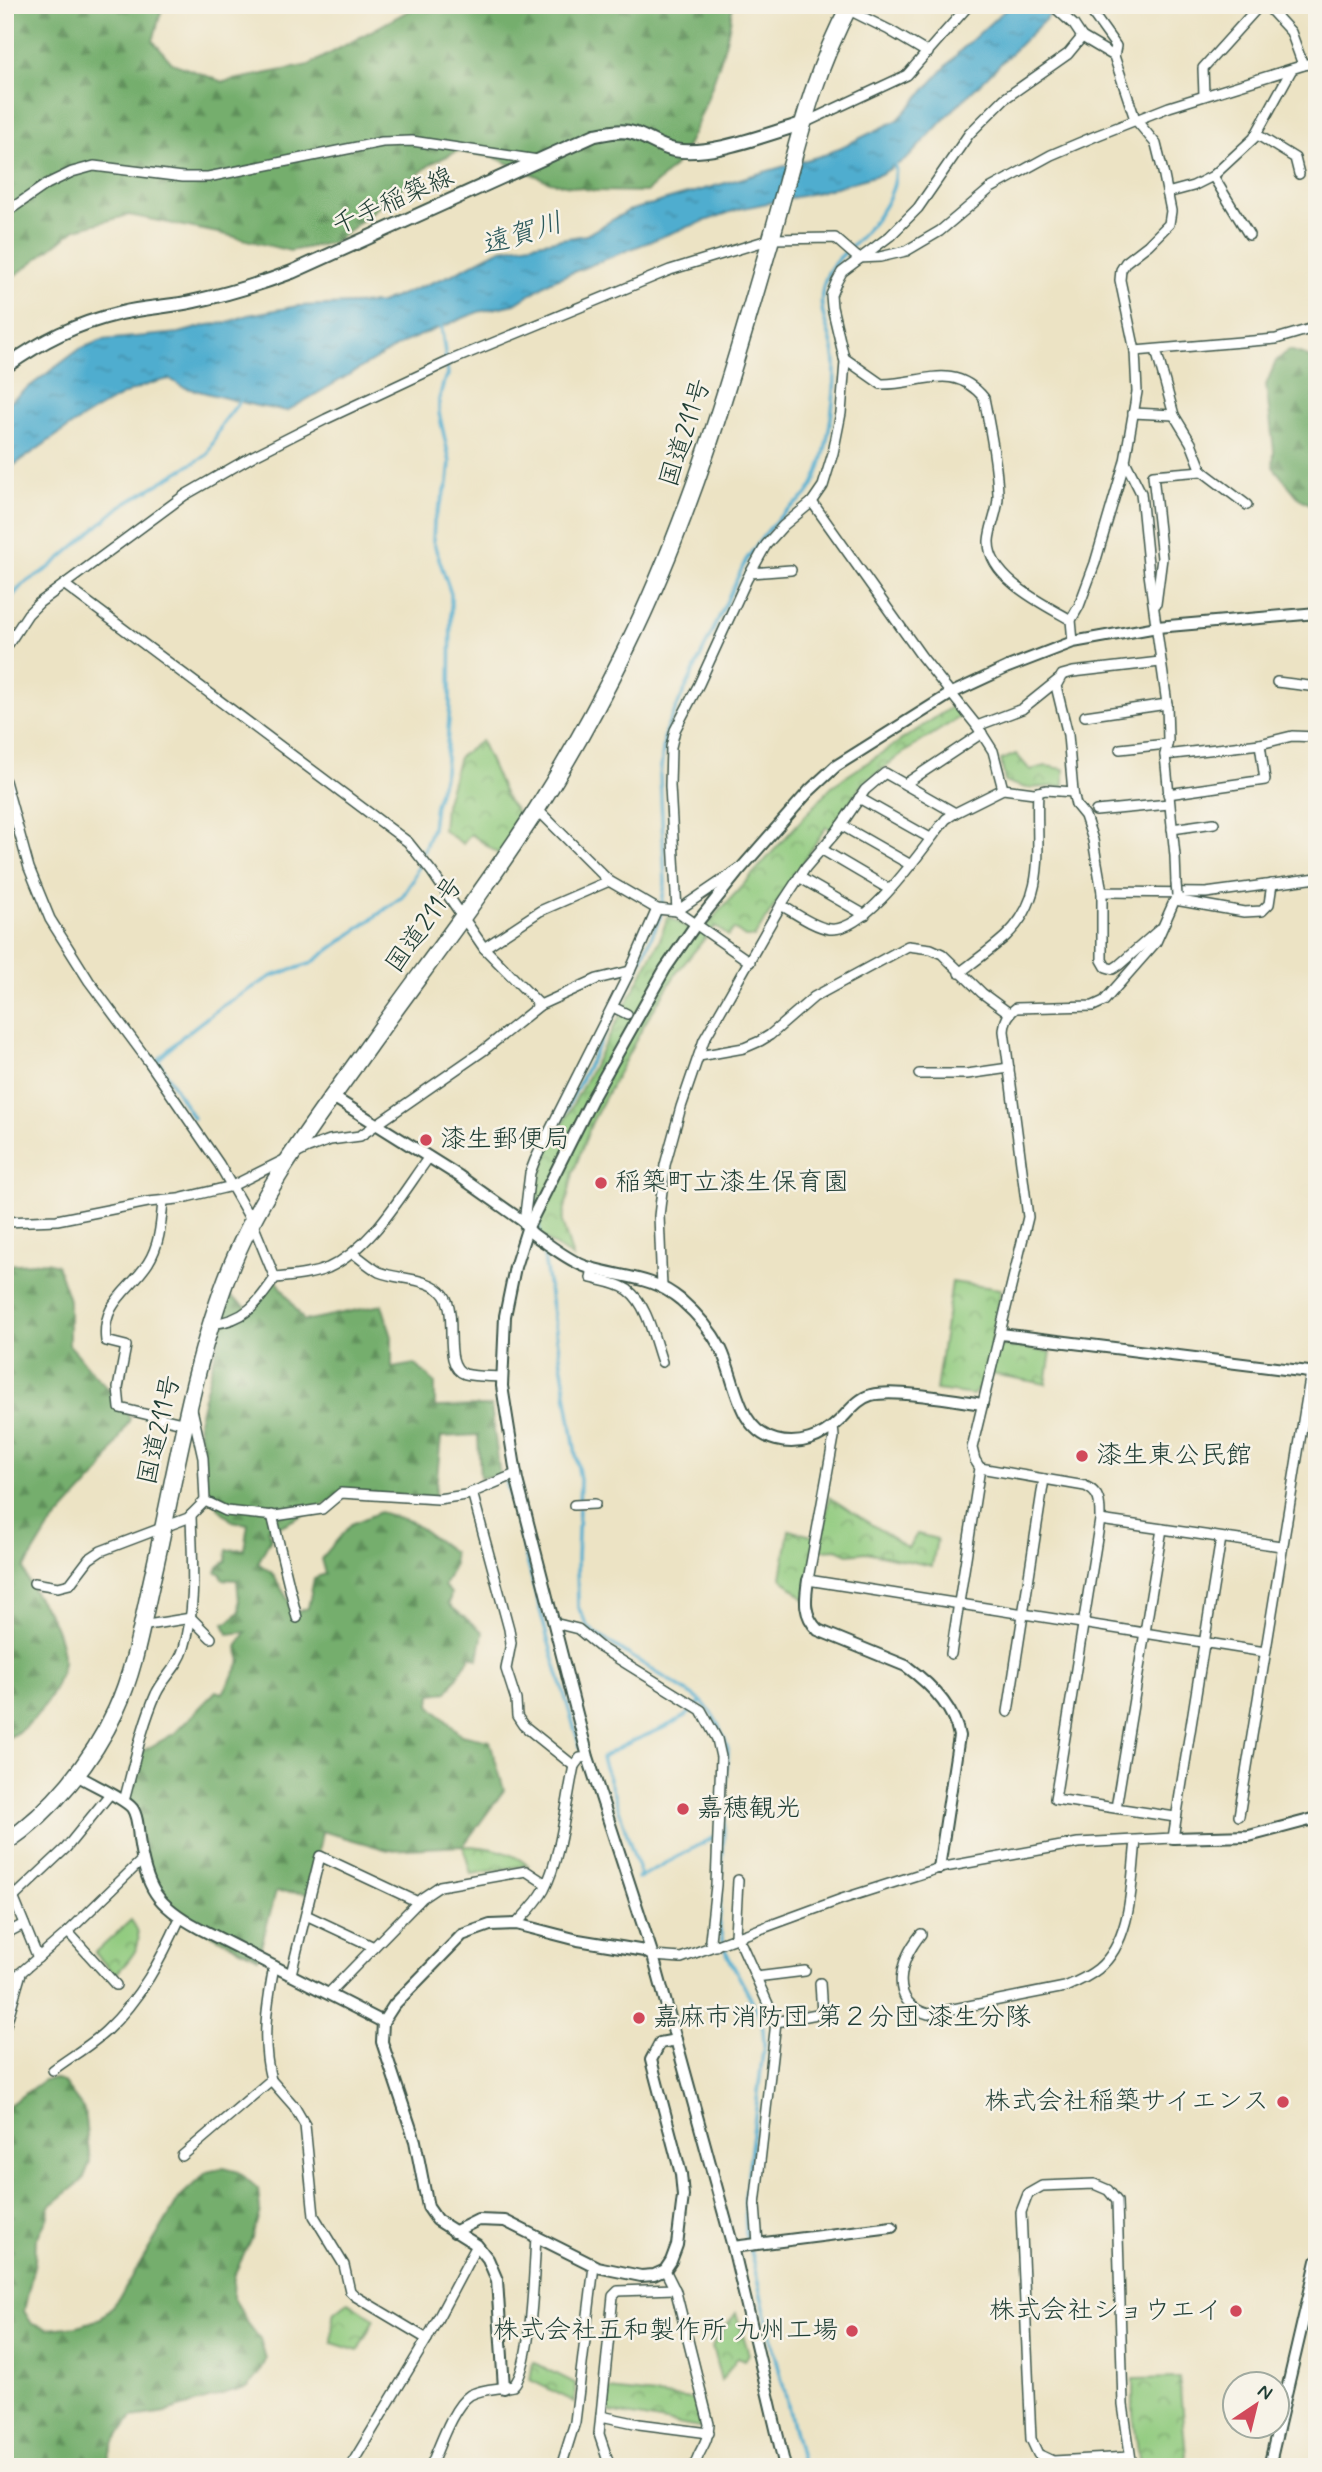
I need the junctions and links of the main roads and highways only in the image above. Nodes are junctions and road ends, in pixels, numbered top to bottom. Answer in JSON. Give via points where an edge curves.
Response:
{"nodes":[{"id":1,"x":845,"y":7,"type":"edge"},
{"id":2,"x":802,"y":124,"type":"junction"},
{"id":3,"x":5,"y":367,"type":"edge"},
{"id":4,"x":5,"y":1843,"type":"edge"}],
"edges":[{"from":1,"to":2,"type":"highway","name":"国道211号"},
{"from":2,"to":3,"type":"main road","name":"千手稲築線","via":[[697,150],[673,150],[632,132],[595,135],[292,272],[218,296],[81,325],[37,344]]},
{"from":2,"to":4,"type":"highway","name":"国道211号","via":[[702,463],[666,564],[595,711],[537,809],[290,1157],[252,1222],[202,1354],[141,1626],[115,1713],[76,1775],[39,1817]]}]}
